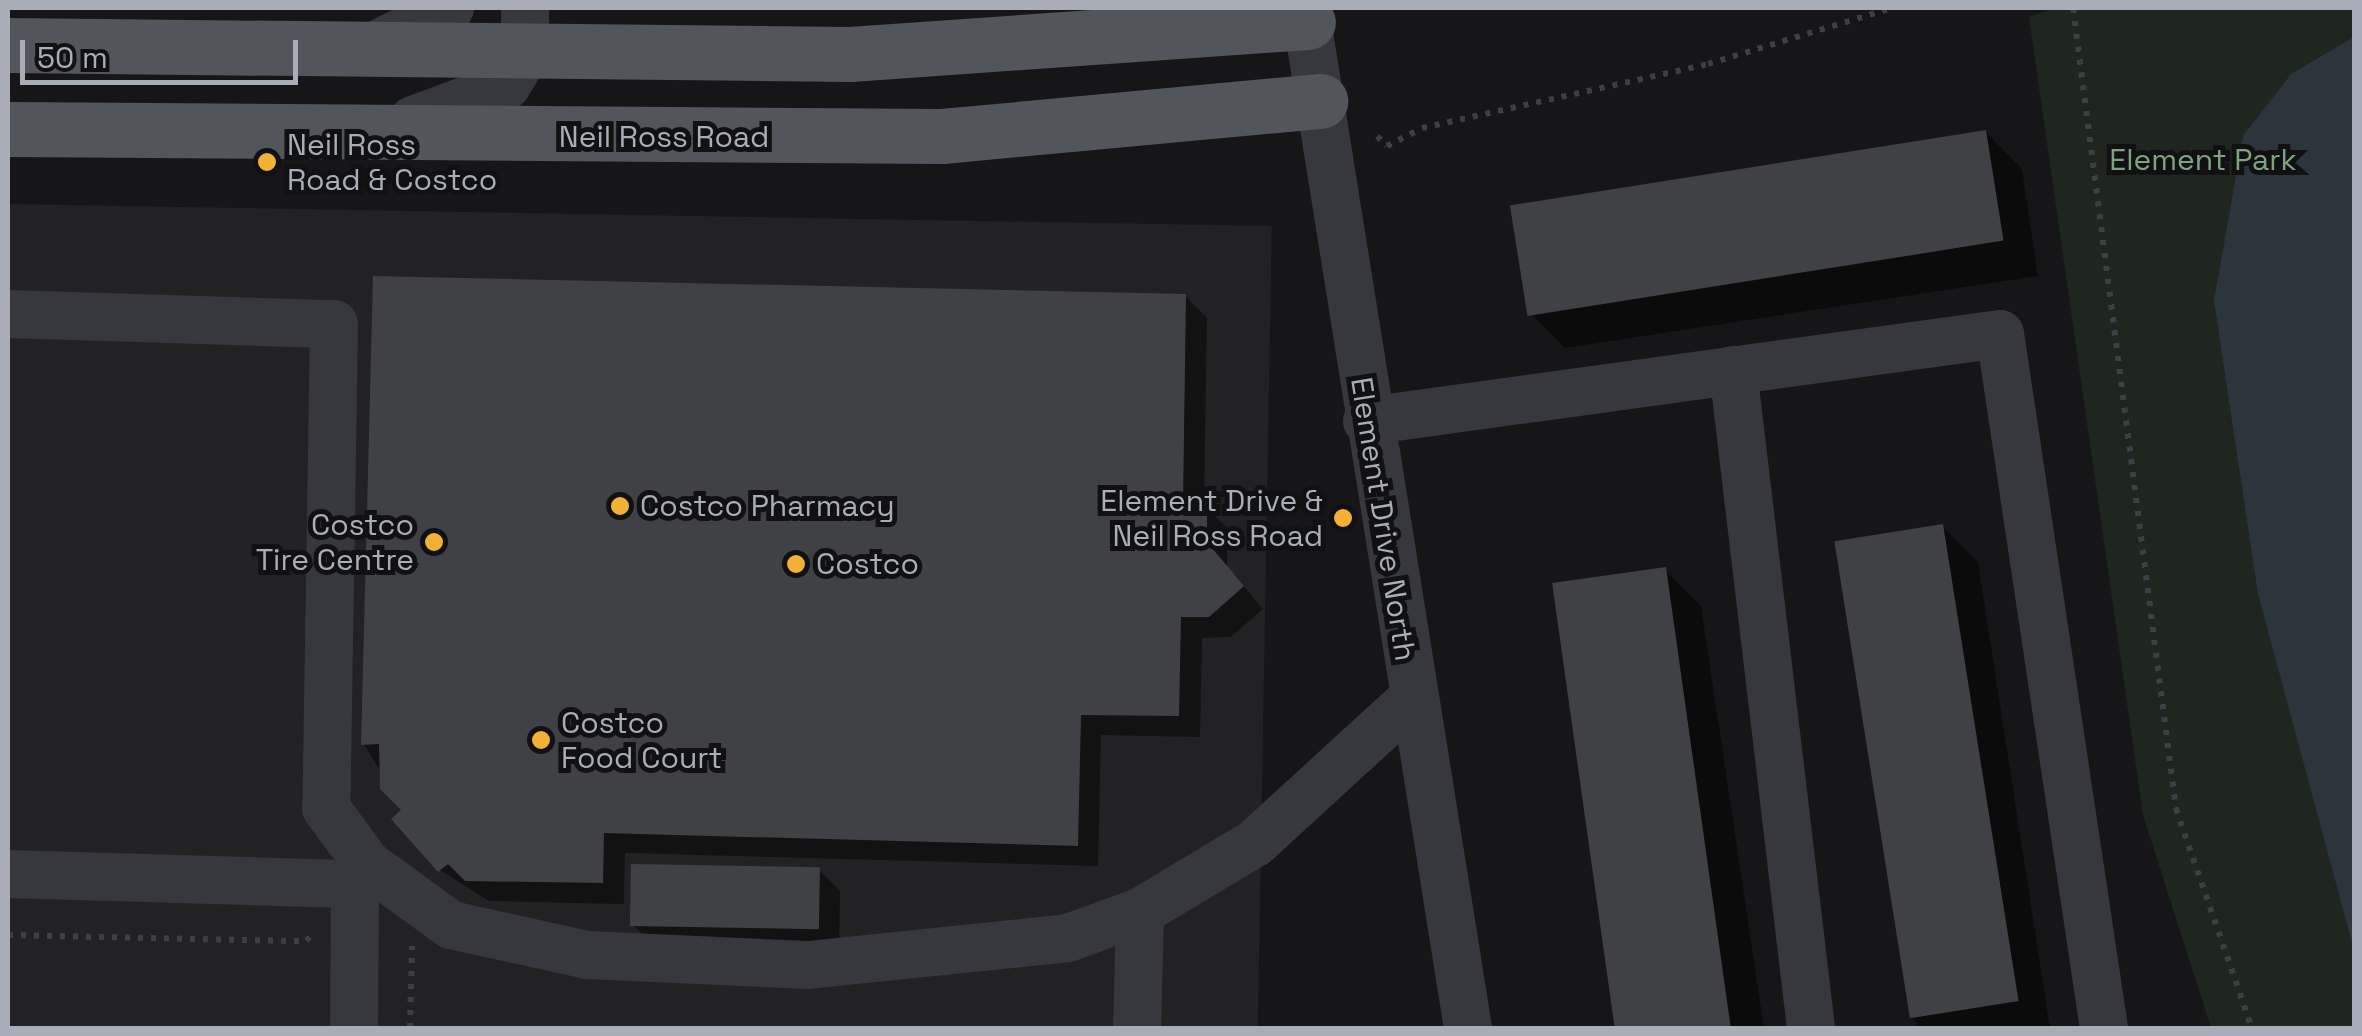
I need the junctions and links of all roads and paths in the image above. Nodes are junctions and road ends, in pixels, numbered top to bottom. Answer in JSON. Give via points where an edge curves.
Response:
{"nodes":[{"id":1,"x":450,"y":8,"type":"edge"},
{"id":2,"x":1892,"y":8,"type":"edge"},
{"id":3,"x":2073,"y":8,"type":"edge"},
{"id":4,"x":1306,"y":15,"type":"edge"},
{"id":5,"x":525,"y":32,"type":"edge"},
{"id":6,"x":8,"y":45,"type":"edge"},
{"id":7,"x":330,"y":51,"type":"junction"},
{"id":8,"x":1320,"y":102,"type":"junction"},
{"id":9,"x":8,"y":128,"type":"edge"},
{"id":10,"x":270,"y":132,"type":"junction"},
{"id":11,"x":1377,"y":136,"type":"dead end"},
{"id":12,"x":8,"y":314,"type":"edge"},
{"id":13,"x":1733,"y":370,"type":"junction"},
{"id":14,"x":1367,"y":421,"type":"junction"},
{"id":15,"x":1412,"y":699,"type":"junction"},
{"id":16,"x":8,"y":874,"type":"edge"},
{"id":17,"x":361,"y":874,"type":"junction"},
{"id":18,"x":1140,"y":912,"type":"junction"},
{"id":19,"x":354,"y":1028,"type":"edge"},
{"id":20,"x":1138,"y":1028,"type":"edge"},
{"id":21,"x":1468,"y":1028,"type":"edge"},
{"id":22,"x":1811,"y":1028,"type":"edge"},
{"id":23,"x":2104,"y":1028,"type":"edge"},
{"id":24,"x":2252,"y":1028,"type":"edge"}],
"edges":[{"from":1,"to":7,"type":"street","via":[[388,43]]},
{"from":2,"to":11,"type":"path","via":[[1708,64],[1422,128],[1387,146]]},
{"from":3,"to":24,"type":"path","via":[[2176,808]]},
{"from":4,"to":5,"type":"main road","via":[[850,54]]},
{"from":4,"to":8,"type":"street","name":"Element Drive North"},
{"from":5,"to":7,"type":"main road"},
{"from":5,"to":10,"type":"street","via":[[507,85],[471,106],[402,123]]},
{"from":6,"to":7,"type":"main road"},
{"from":8,"to":10,"type":"main road","name":"Neil Ross Road","via":[[942,136]]},
{"from":8,"to":14,"type":"street","name":"Element Drive North"},
{"from":9,"to":10,"type":"main road","name":"Neil Ross Road"},
{"from":12,"to":17,"type":"street","via":[[334,324],[321,782],[326,808]]},
{"from":13,"to":14,"type":"street"},
{"from":13,"to":22,"type":"street"},
{"from":13,"to":23,"type":"street","via":[[2000,334]]},
{"from":14,"to":15,"type":"street","name":"Element Drive North"},
{"from":15,"to":18,"type":"street","via":[[1256,843]]},
{"from":15,"to":21,"type":"street","name":"Element Drive North"},
{"from":16,"to":17,"type":"street"},
{"from":17,"to":18,"type":"street","via":[[451,924],[621,959],[808,965],[1068,938]]},
{"from":17,"to":19,"type":"street"},
{"from":18,"to":20,"type":"street"}]}
